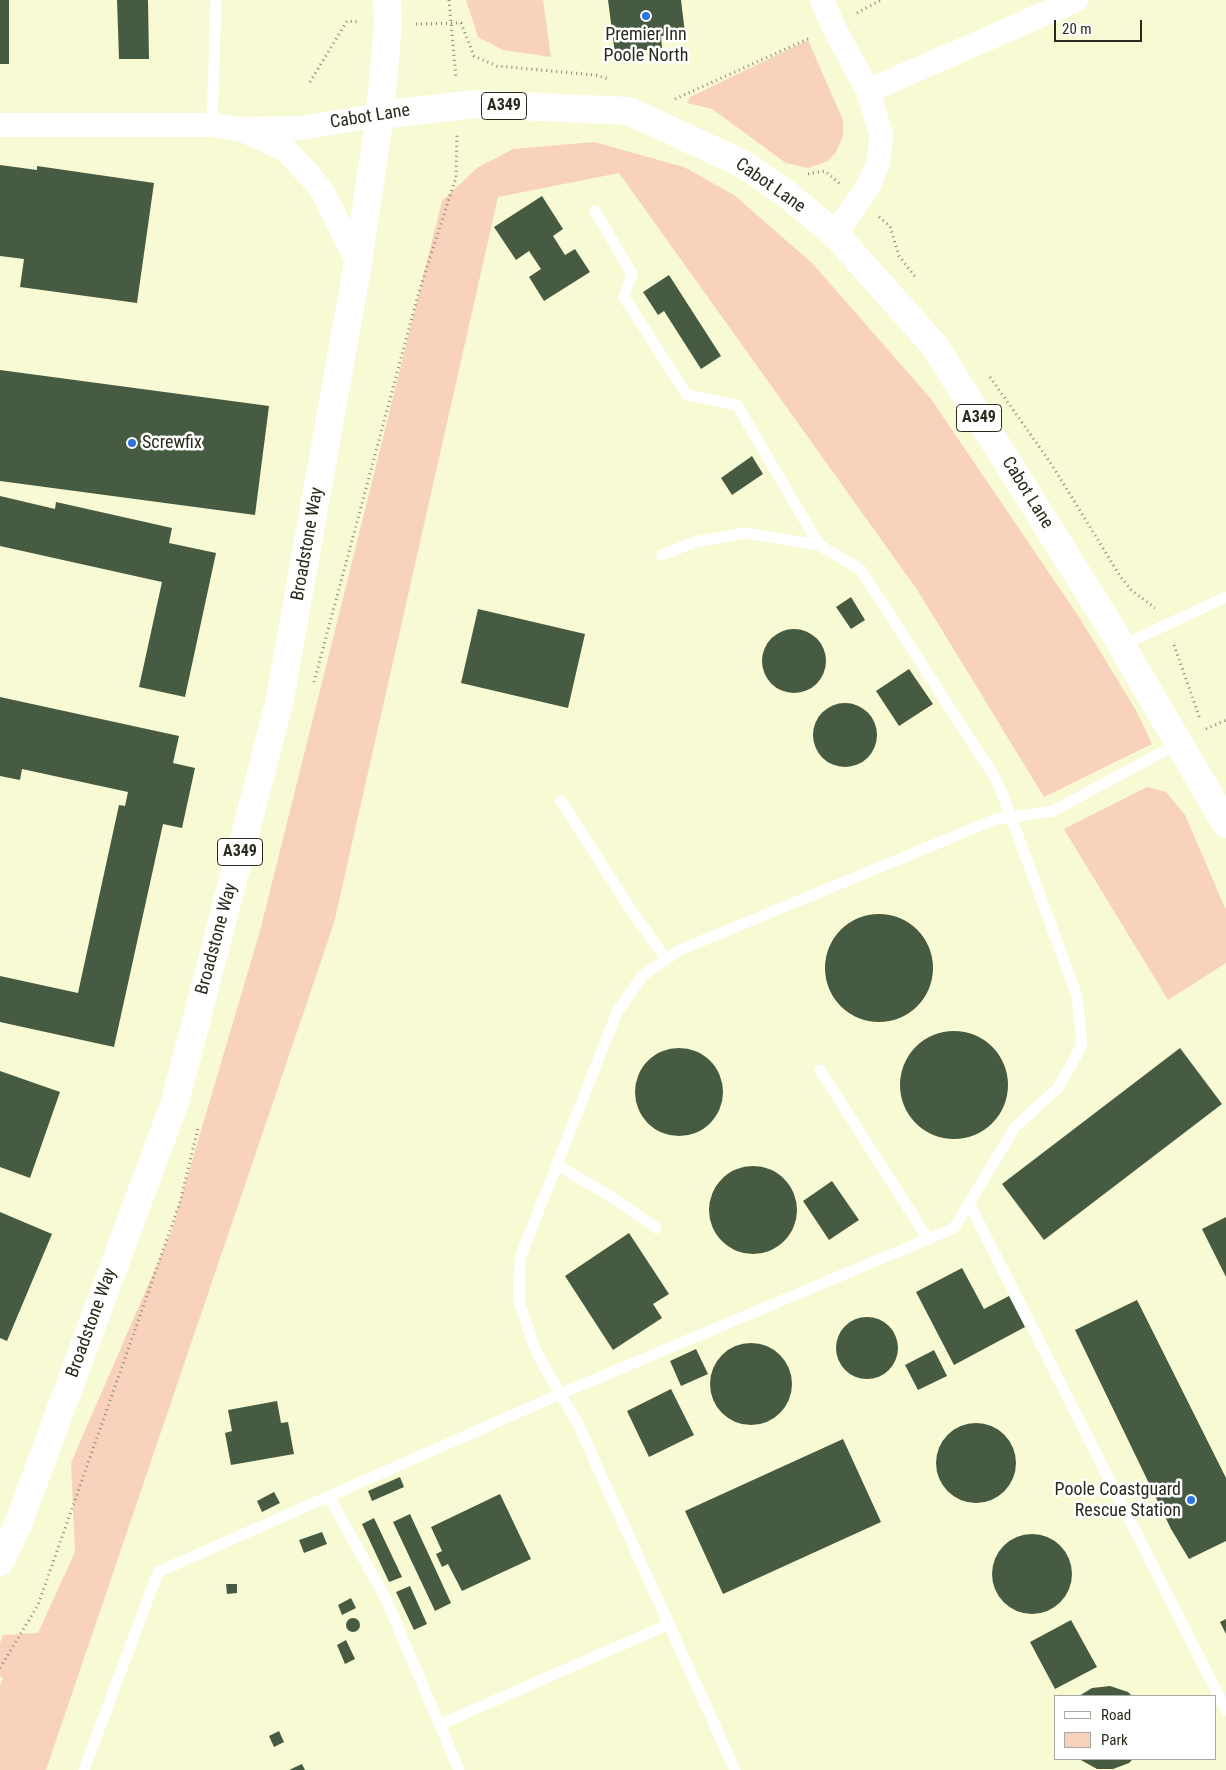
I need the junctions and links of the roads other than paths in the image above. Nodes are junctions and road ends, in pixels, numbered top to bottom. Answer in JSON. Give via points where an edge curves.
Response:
{"nodes":[{"id":1,"x":216,"y":0,"type":"edge"},
{"id":2,"x":387,"y":0,"type":"edge"},
{"id":3,"x":822,"y":0,"type":"edge"},
{"id":4,"x":1076,"y":0,"type":"edge"},
{"id":5,"x":868,"y":91,"type":"junction"},
{"id":6,"x":380,"y":115,"type":"junction"},
{"id":7,"x":0,"y":125,"type":"edge"},
{"id":8,"x":212,"y":125,"type":"junction"},
{"id":9,"x":240,"y":129,"type":"junction"},
{"id":10,"x":594,"y":211,"type":"dead end"},
{"id":11,"x":835,"y":234,"type":"junction"},
{"id":12,"x":358,"y":263,"type":"junction"},
{"id":13,"x":820,"y":544,"type":"junction"},
{"id":14,"x":662,"y":555,"type":"dead end"},
{"id":15,"x":1226,"y":597,"type":"edge"},
{"id":16,"x":1121,"y":646,"type":"junction"},
{"id":17,"x":1179,"y":743,"type":"junction"},
{"id":18,"x":561,"y":801,"type":"dead end"},
{"id":19,"x":1011,"y":817,"type":"junction"},
{"id":20,"x":1226,"y":824,"type":"edge"},
{"id":21,"x":666,"y":959,"type":"junction"},
{"id":22,"x":820,"y":1070,"type":"dead end"},
{"id":23,"x":557,"y":1165,"type":"junction"},
{"id":24,"x":969,"y":1203,"type":"junction"},
{"id":25,"x":656,"y":1228,"type":"dead end"},
{"id":26,"x":928,"y":1238,"type":"junction"},
{"id":27,"x":560,"y":1394,"type":"junction"},
{"id":28,"x":328,"y":1497,"type":"junction"},
{"id":29,"x":0,"y":1562,"type":"edge"},
{"id":30,"x":669,"y":1624,"type":"junction"},
{"id":31,"x":1226,"y":1710,"type":"edge"},
{"id":32,"x":439,"y":1725,"type":"junction"},
{"id":33,"x":84,"y":1770,"type":"edge"},
{"id":34,"x":459,"y":1770,"type":"edge"},
{"id":35,"x":735,"y":1770,"type":"edge"}],
"edges":[{"from":1,"to":8,"type":"lane"},
{"from":2,"to":6,"type":"main road","name":"Broadstone Way"},
{"from":3,"to":5,"type":"street"},
{"from":4,"to":5,"type":"street"},
{"from":5,"to":11,"type":"street","via":[[881,134],[879,161],[868,187]]},
{"from":6,"to":9,"type":"street","name":"Cabot Lane","via":[[302,128]]},
{"from":6,"to":11,"type":"main road","name":"Cabot Lane","number":"A349","via":[[476,104],[629,111],[745,165]]},
{"from":6,"to":12,"type":"main road","name":"Broadstone Way","number":"A349"},
{"from":7,"to":8,"type":"street","name":"Cabot Lane"},
{"from":8,"to":9,"type":"street","name":"Cabot Lane"},
{"from":9,"to":12,"type":"street","via":[[286,150],[323,192]]},
{"from":10,"to":13,"type":"lane","via":[[632,274],[624,297],[687,395],[737,405]]},
{"from":11,"to":16,"type":"main road","name":"Cabot Lane","number":"A349","via":[[934,345]]},
{"from":12,"to":29,"type":"main road","name":"Broadstone Way","number":"A349","via":[[279,704],[175,1102],[20,1518]]},
{"from":13,"to":14,"type":"lane","via":[[745,533],[695,542]]},
{"from":13,"to":19,"type":"lane","via":[[862,570],[997,781]]},
{"from":15,"to":16,"type":"lane"},
{"from":16,"to":17,"type":"main road","name":"Cabot Lane","number":"A349"},
{"from":17,"to":19,"type":"lane","via":[[1053,811]]},
{"from":17,"to":20,"type":"main road","name":"Cabot Lane","number":"A349"},
{"from":18,"to":21,"type":"lane"},
{"from":19,"to":21,"type":"lane","via":[[996,819],[680,950]]},
{"from":19,"to":24,"type":"lane","via":[[1077,996],[1082,1045],[1058,1088],[1015,1127]]},
{"from":21,"to":23,"type":"lane","via":[[642,976],[617,1012]]},
{"from":22,"to":26,"type":"lane"},
{"from":23,"to":25,"type":"lane"},
{"from":23,"to":27,"type":"lane","via":[[520,1258],[519,1302],[537,1354]]},
{"from":24,"to":26,"type":"lane","via":[[954,1228]]},
{"from":24,"to":31,"type":"lane"},
{"from":26,"to":27,"type":"lane"},
{"from":27,"to":28,"type":"lane"},
{"from":27,"to":30,"type":"lane","via":[[578,1424]]},
{"from":28,"to":32,"type":"lane","via":[[385,1597]]},
{"from":28,"to":33,"type":"lane","via":[[158,1572]]},
{"from":30,"to":32,"type":"lane"},
{"from":30,"to":35,"type":"lane"},
{"from":32,"to":34,"type":"lane"}]}
